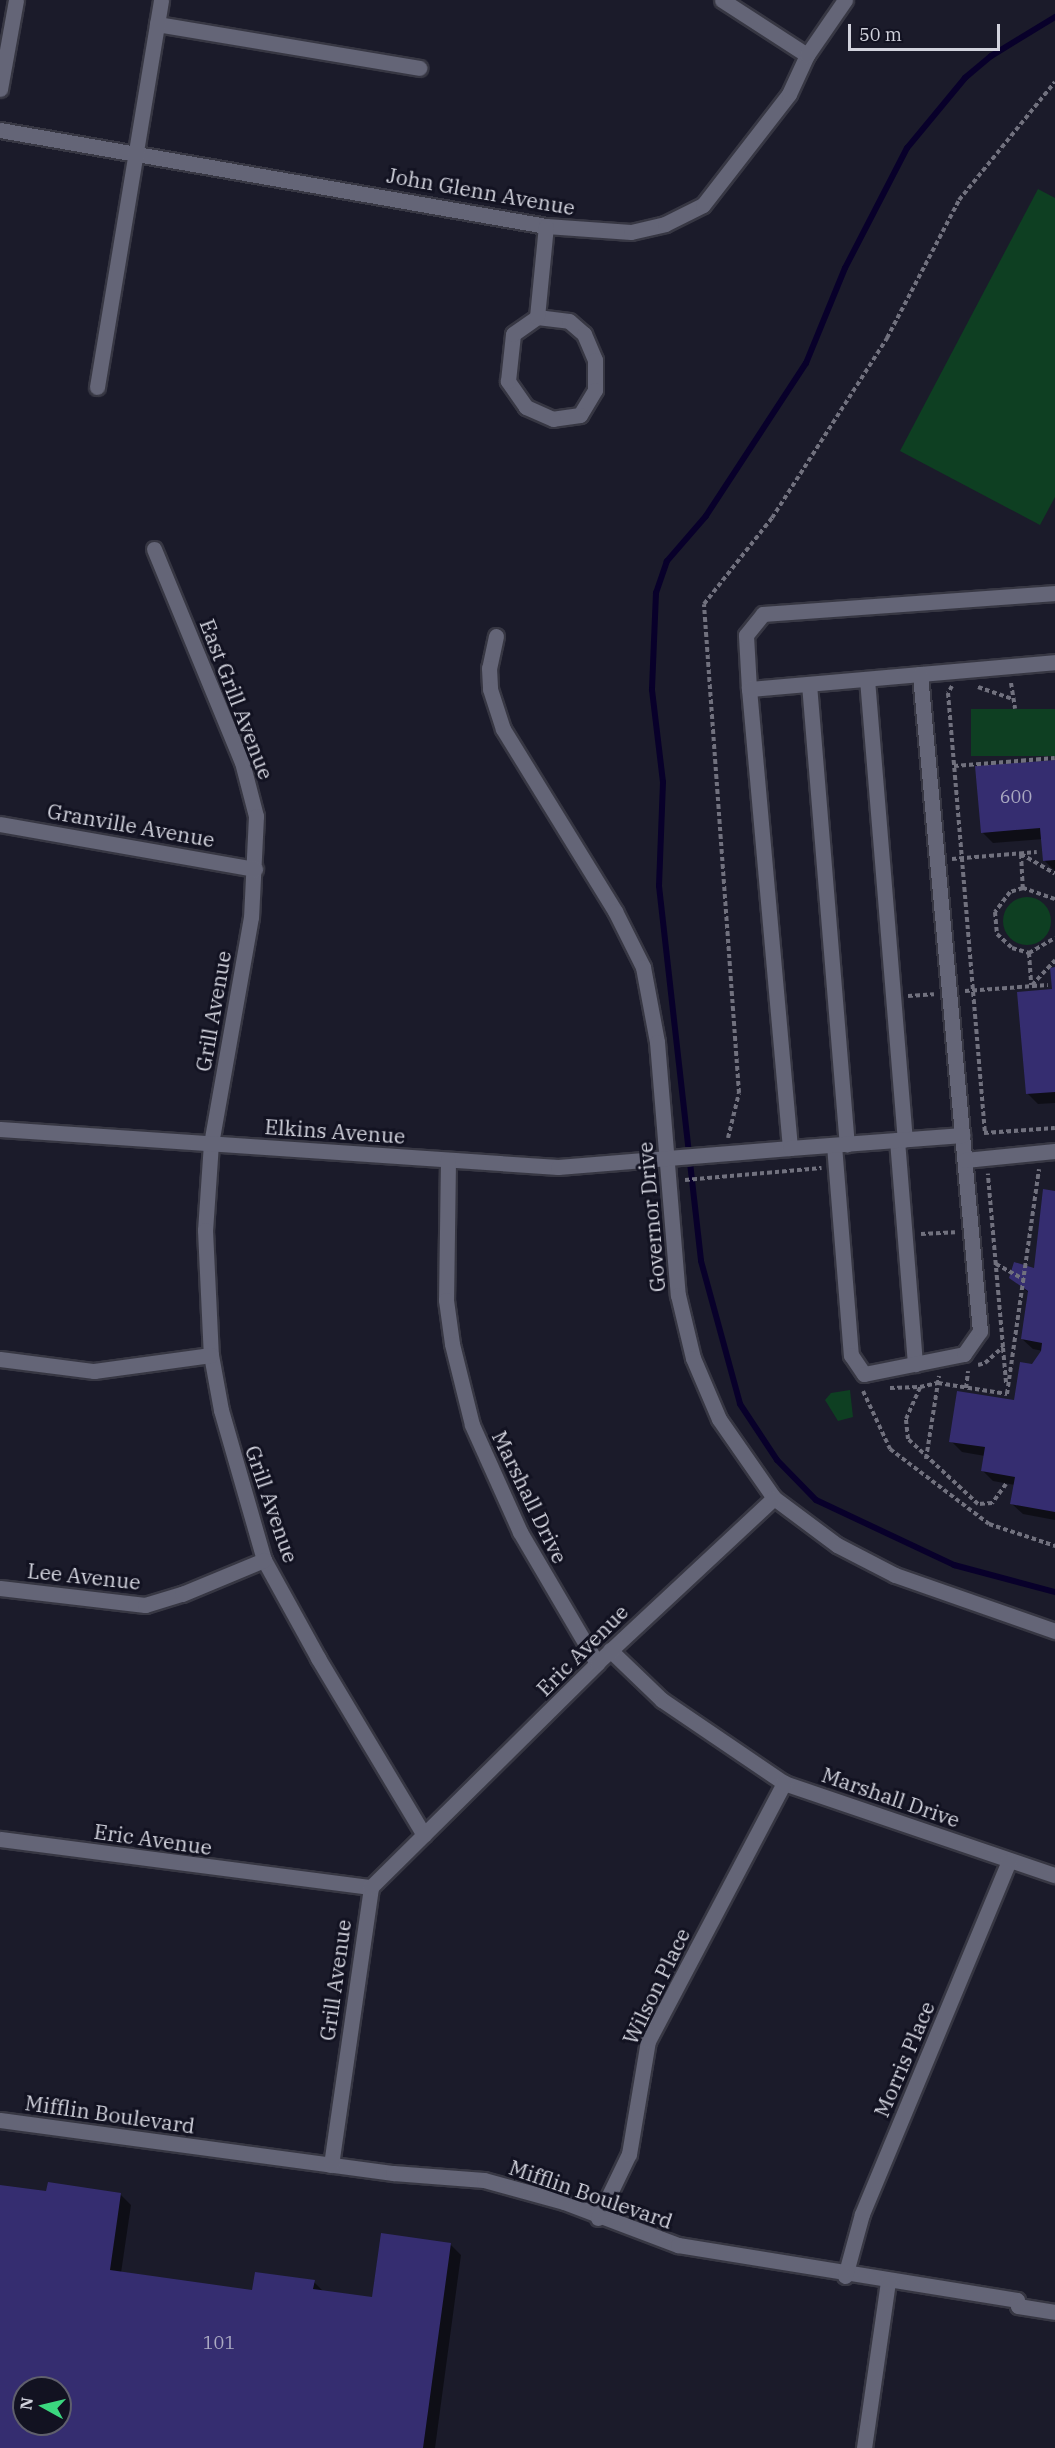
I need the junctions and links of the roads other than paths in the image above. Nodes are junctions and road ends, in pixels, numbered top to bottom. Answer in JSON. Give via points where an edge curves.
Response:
{"nodes":[{"id":1,"x":16,"y":0,"type":"edge"},
{"id":2,"x":161,"y":0,"type":"edge"},
{"id":3,"x":722,"y":0,"type":"edge"},
{"id":4,"x":845,"y":0,"type":"edge"},
{"id":5,"x":157,"y":24,"type":"junction"},
{"id":6,"x":807,"y":56,"type":"junction"},
{"id":7,"x":419,"y":68,"type":"dead end"},
{"id":8,"x":0,"y":89,"type":"edge"},
{"id":9,"x":0,"y":130,"type":"edge"},
{"id":10,"x":135,"y":151,"type":"junction"},
{"id":11,"x":546,"y":226,"type":"junction"},
{"id":12,"x":537,"y":317,"type":"junction"},
{"id":13,"x":97,"y":387,"type":"dead end"},
{"id":14,"x":154,"y":549,"type":"dead end"},
{"id":15,"x":1055,"y":593,"type":"edge"},
{"id":16,"x":496,"y":636,"type":"dead end"},
{"id":17,"x":1055,"y":662,"type":"edge"},
{"id":18,"x":920,"y":674,"type":"junction"},
{"id":19,"x":867,"y":679,"type":"junction"},
{"id":20,"x":809,"y":684,"type":"junction"},
{"id":21,"x":749,"y":689,"type":"junction"},
{"id":22,"x":0,"y":824,"type":"edge"},
{"id":23,"x":255,"y":869,"type":"junction"},
{"id":24,"x":0,"y":1129,"type":"edge"},
{"id":25,"x":963,"y":1135,"type":"junction"},
{"id":26,"x":901,"y":1140,"type":"junction"},
{"id":27,"x":211,"y":1143,"type":"junction"},
{"id":28,"x":841,"y":1144,"type":"junction"},
{"id":29,"x":790,"y":1148,"type":"junction"},
{"id":30,"x":1055,"y":1150,"type":"edge"},
{"id":31,"x":666,"y":1158,"type":"junction"},
{"id":32,"x":448,"y":1160,"type":"junction"},
{"id":33,"x":965,"y":1160,"type":"junction"},
{"id":34,"x":211,"y":1355,"type":"junction"},
{"id":35,"x":0,"y":1359,"type":"edge"},
{"id":36,"x":915,"y":1364,"type":"junction"},
{"id":37,"x":774,"y":1498,"type":"junction"},
{"id":38,"x":264,"y":1560,"type":"junction"},
{"id":39,"x":0,"y":1588,"type":"edge"},
{"id":40,"x":1055,"y":1631,"type":"edge"},
{"id":41,"x":610,"y":1650,"type":"junction"},
{"id":42,"x":597,"y":1663,"type":"junction"},
{"id":43,"x":784,"y":1783,"type":"junction"},
{"id":44,"x":424,"y":1835,"type":"junction"},
{"id":45,"x":0,"y":1839,"type":"edge"},
{"id":46,"x":1009,"y":1861,"type":"junction"},
{"id":47,"x":1055,"y":1875,"type":"edge"},
{"id":48,"x":371,"y":1887,"type":"junction"},
{"id":49,"x":0,"y":2120,"type":"edge"},
{"id":50,"x":331,"y":2165,"type":"junction"},
{"id":51,"x":598,"y":2218,"type":"junction"},
{"id":52,"x":845,"y":2276,"type":"junction"},
{"id":53,"x":888,"y":2282,"type":"junction"},
{"id":54,"x":1055,"y":2312,"type":"edge"},
{"id":55,"x":864,"y":2448,"type":"edge"}],
"edges":[{"from":1,"to":8,"type":"street"},
{"from":2,"to":5,"type":"street"},
{"from":3,"to":6,"type":"street"},
{"from":4,"to":6,"type":"street","name":"John Glenn Avenue"},
{"from":5,"to":7,"type":"street"},
{"from":5,"to":10,"type":"street"},
{"from":6,"to":11,"type":"street","name":"John Glenn Avenue","via":[[789,94],[703,205],[665,224],[631,232]]},
{"from":9,"to":10,"type":"street","name":"John Glenn Avenue"},
{"from":10,"to":11,"type":"street","name":"John Glenn Avenue"},
{"from":10,"to":13,"type":"street"},
{"from":11,"to":12,"type":"street"},
{"from":12,"to":12,"type":"street","via":[[513,334],[508,381],[526,407],[553,419],[580,414],[595,390],[595,360],[584,334],[569,321]]},
{"from":14,"to":23,"type":"street","name":"East Grill Avenue","via":[[251,788],[256,816]]},
{"from":15,"to":21,"type":"street","via":[[763,614],[746,635]]},
{"from":16,"to":31,"type":"street","name":"Governor Drive","via":[[489,668],[490,689],[503,729],[615,911],[643,967],[657,1042]]},
{"from":17,"to":18,"type":"street"},
{"from":18,"to":19,"type":"street"},
{"from":18,"to":25,"type":"street"},
{"from":19,"to":20,"type":"street"},
{"from":19,"to":26,"type":"street"},
{"from":20,"to":21,"type":"street"},
{"from":20,"to":28,"type":"street"},
{"from":21,"to":29,"type":"street"},
{"from":22,"to":23,"type":"street","name":"Granville Avenue"},
{"from":23,"to":27,"type":"street","name":"Grill Avenue","via":[[251,917]]},
{"from":24,"to":27,"type":"street","name":"Elkins Avenue"},
{"from":25,"to":26,"type":"street","name":"Elkins Avenue"},
{"from":25,"to":33,"type":"street"},
{"from":26,"to":28,"type":"street","name":"Elkins Avenue"},
{"from":26,"to":36,"type":"street"},
{"from":27,"to":32,"type":"street","name":"Elkins Avenue"},
{"from":27,"to":34,"type":"street","name":"Grill Avenue","via":[[205,1230]]},
{"from":28,"to":29,"type":"street","name":"Elkins Avenue"},
{"from":28,"to":36,"type":"street","via":[[851,1355],[864,1374]]},
{"from":29,"to":31,"type":"street","name":"Elkins Avenue"},
{"from":30,"to":33,"type":"street"},
{"from":31,"to":32,"type":"street","name":"Elkins Avenue","via":[[558,1167]]},
{"from":31,"to":37,"type":"street","name":"Governor Drive","via":[[674,1264],[693,1358],[719,1419]]},
{"from":32,"to":42,"type":"street","name":"Marshall Drive","via":[[446,1300],[466,1407],[489,1472],[519,1532]]},
{"from":33,"to":36,"type":"street","via":[[980,1331],[964,1354]]},
{"from":34,"to":35,"type":"street","via":[[93,1371]]},
{"from":34,"to":38,"type":"street","name":"Grill Avenue","via":[[230,1449]]},
{"from":37,"to":40,"type":"street","name":"Governor Drive","via":[[837,1545],[876,1567]]},
{"from":37,"to":41,"type":"street","name":"Eric Avenue"},
{"from":38,"to":39,"type":"street","name":"Lee Avenue","via":[[145,1605]]},
{"from":38,"to":44,"type":"street","name":"Grill Avenue"},
{"from":41,"to":42,"type":"street","name":"Eric Avenue"},
{"from":41,"to":43,"type":"street","name":"Marshall Drive","via":[[662,1700]]},
{"from":42,"to":44,"type":"street","name":"Eric Avenue"},
{"from":43,"to":46,"type":"street","name":"Marshall Drive"},
{"from":43,"to":51,"type":"street","name":"Wilson Place","via":[[648,2041],[629,2154]]},
{"from":44,"to":48,"type":"street"},
{"from":45,"to":48,"type":"street","name":"Eric Avenue"},
{"from":46,"to":47,"type":"street","name":"Marshall Drive"},
{"from":46,"to":52,"type":"street","name":"Morris Place","via":[[862,2214]]},
{"from":48,"to":50,"type":"street","name":"Grill Avenue"},
{"from":49,"to":50,"type":"street","name":"Mifflin Boulevard"},
{"from":50,"to":51,"type":"street","name":"Mifflin Boulevard","via":[[484,2180],[564,2202]]},
{"from":51,"to":52,"type":"street","name":"Mifflin Boulevard","via":[[678,2246]]},
{"from":52,"to":53,"type":"street","name":"Mifflin Boulevard"},
{"from":53,"to":54,"type":"street","name":"Mifflin Boulevard","via":[[1017,2300],[1018,2307]]},
{"from":53,"to":55,"type":"street"}]}
